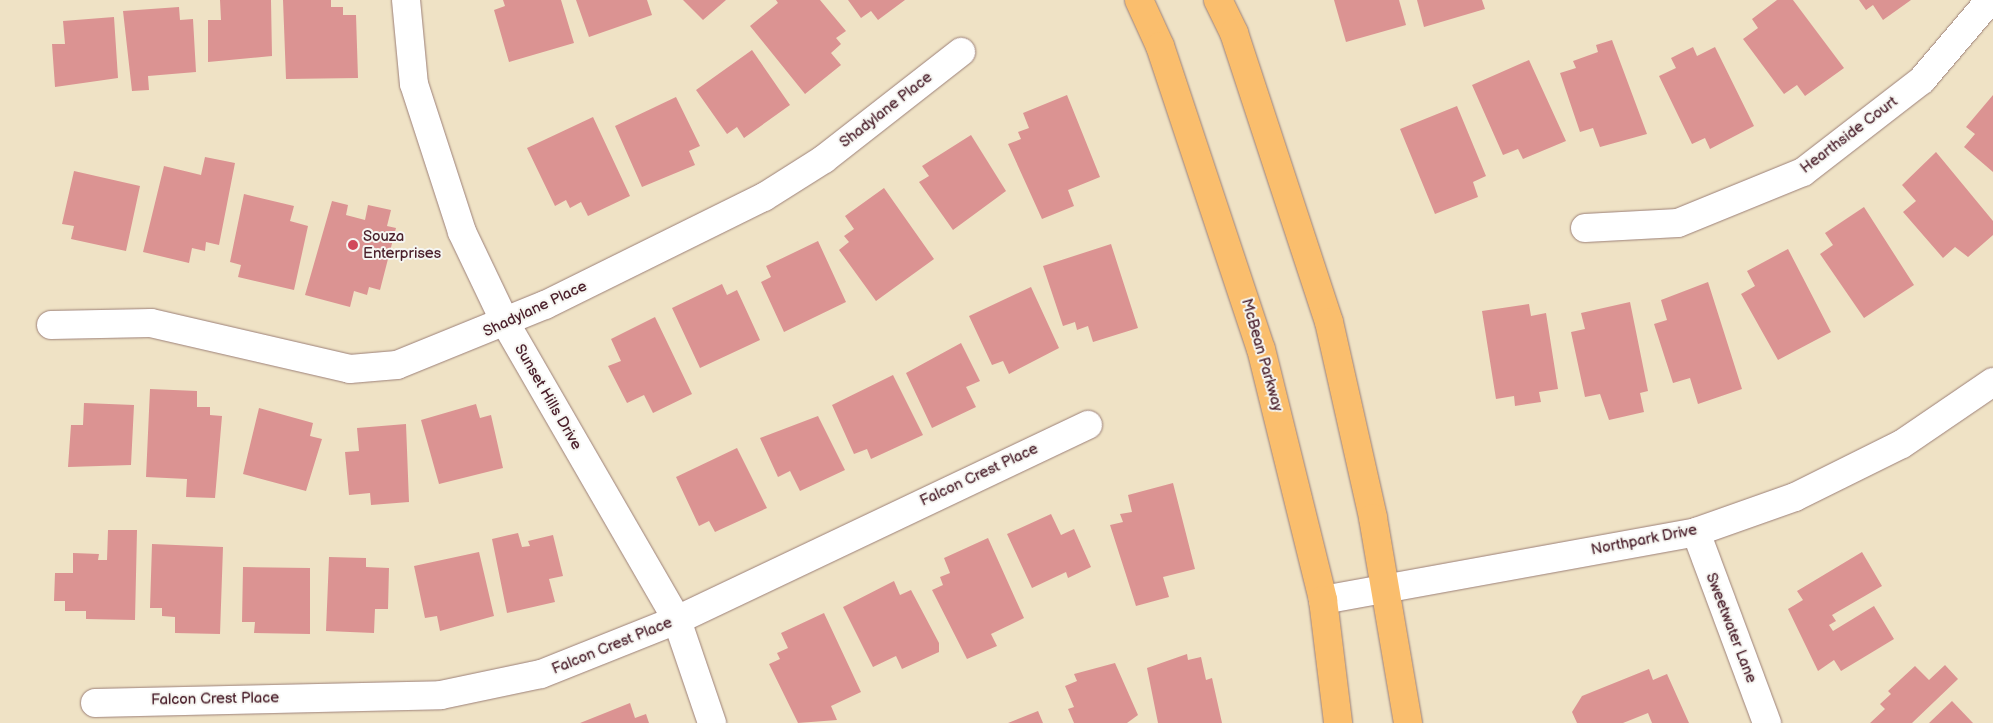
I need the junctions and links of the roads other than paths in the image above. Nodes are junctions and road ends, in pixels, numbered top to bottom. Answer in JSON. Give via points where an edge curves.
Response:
{"nodes":[{"id":1,"x":406,"y":0,"type":"edge"},
{"id":2,"x":1139,"y":0,"type":"edge"},
{"id":3,"x":1218,"y":0,"type":"edge"},
{"id":4,"x":1990,"y":0,"type":"edge"},
{"id":5,"x":961,"y":52,"type":"dead end"},
{"id":6,"x":1585,"y":228,"type":"dead end"},
{"id":7,"x":505,"y":322,"type":"junction"},
{"id":8,"x":51,"y":325,"type":"dead end"},
{"id":9,"x":1993,"y":382,"type":"edge"},
{"id":10,"x":1088,"y":426,"type":"dead end"},
{"id":11,"x":1696,"y":532,"type":"junction"},
{"id":12,"x":1386,"y":586,"type":"junction"},
{"id":13,"x":1323,"y":600,"type":"junction"},
{"id":14,"x":677,"y":620,"type":"junction"},
{"id":15,"x":95,"y":703,"type":"dead end"},
{"id":16,"x":712,"y":723,"type":"edge"},
{"id":17,"x":1338,"y":723,"type":"edge"},
{"id":18,"x":1408,"y":723,"type":"edge"},
{"id":19,"x":1767,"y":723,"type":"edge"}],
"edges":[{"from":1,"to":7,"type":"street","name":"Sunset Hills Drive","via":[[414,84],[462,232]]},
{"from":2,"to":13,"type":"main road","name":"McBean Parkway","via":[[1160,46],[1261,348]]},
{"from":3,"to":12,"type":"main road","via":[[1234,33],[1329,322]]},
{"from":4,"to":6,"type":"street","name":"Hearthside Court","via":[[1922,80],[1803,172],[1678,223]]},
{"from":5,"to":7,"type":"street","name":"Shadylane Place","via":[[824,158],[764,197]]},
{"from":7,"to":8,"type":"street","name":"Shadylane Place","via":[[397,365],[350,369],[151,323]]},
{"from":7,"to":14,"type":"street","name":"Sunset Hills Drive"},
{"from":9,"to":11,"type":"street","name":"Northpark Drive","via":[[1902,444],[1795,497]]},
{"from":10,"to":14,"type":"street","name":"Falcon Crest Place"},
{"from":11,"to":12,"type":"street","name":"Northpark Drive"},
{"from":11,"to":19,"type":"street","name":"Sweetwater Lane"},
{"from":12,"to":13,"type":"street","name":"Northpark Drive"},
{"from":12,"to":18,"type":"main road"},
{"from":13,"to":17,"type":"main road","name":"McBean Parkway"},
{"from":14,"to":15,"type":"street","name":"Falcon Crest Place","via":[[541,674],[441,695]]},
{"from":14,"to":16,"type":"street","name":"Sunset Hills Drive"}]}
